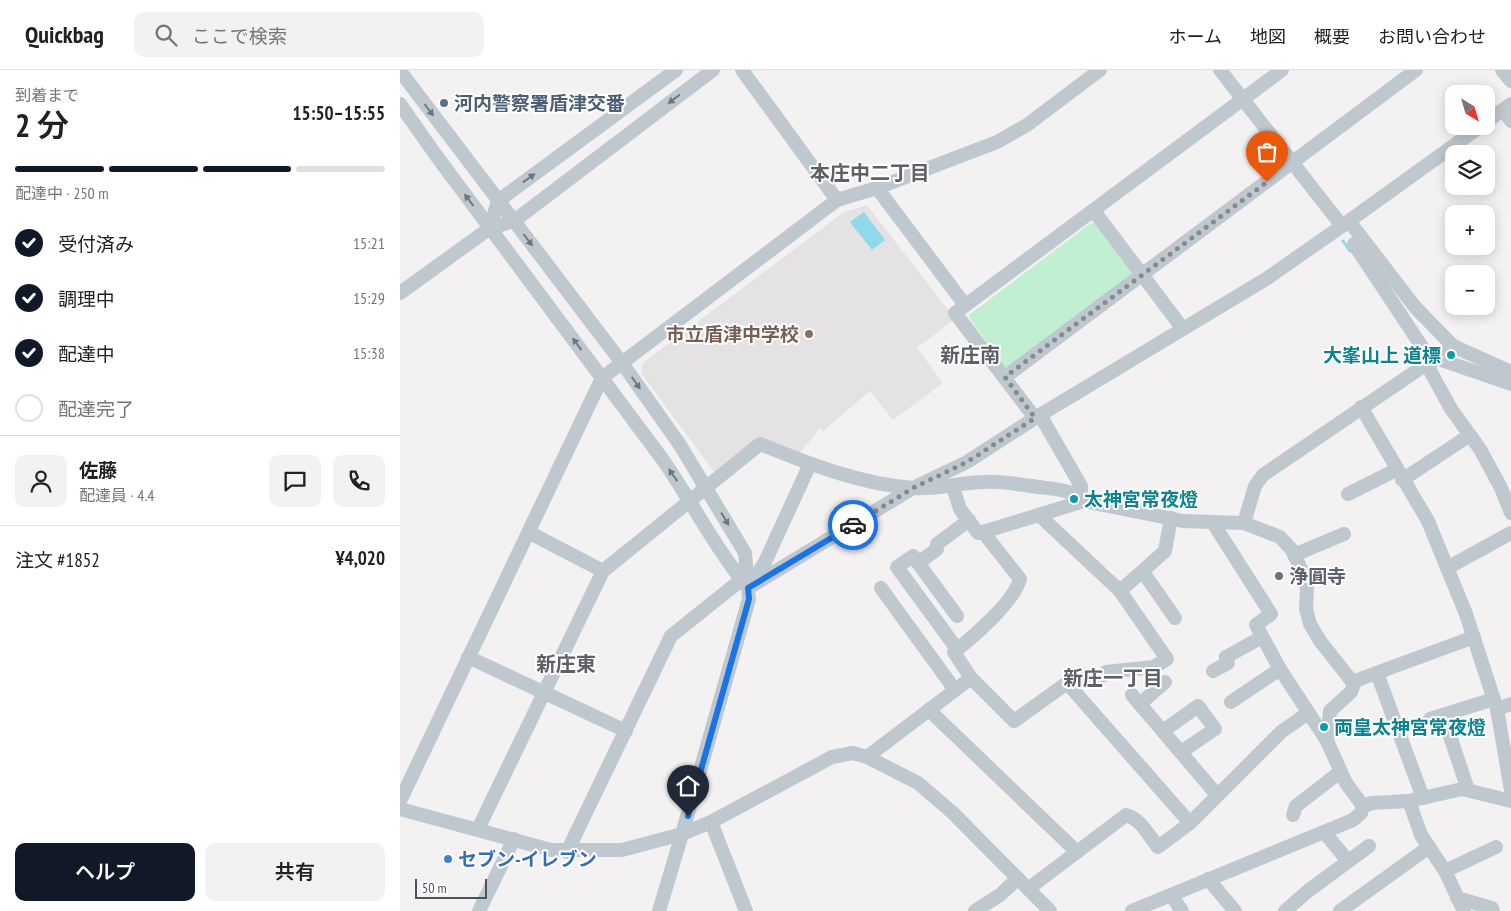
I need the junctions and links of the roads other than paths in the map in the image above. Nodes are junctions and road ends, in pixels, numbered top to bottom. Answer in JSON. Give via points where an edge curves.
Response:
{"nodes":[{"id":1,"x":676,"y":70,"type":"edge"},
{"id":2,"x":713,"y":70,"type":"edge"},
{"id":3,"x":742,"y":70,"type":"edge"},
{"id":4,"x":1100,"y":70,"type":"edge"},
{"id":5,"x":1220,"y":70,"type":"edge"},
{"id":6,"x":1282,"y":70,"type":"edge"},
{"id":7,"x":1416,"y":70,"type":"edge"},
{"id":8,"x":1502,"y":70,"type":"edge"},
{"id":9,"x":400,"y":71,"type":"edge"},
{"id":10,"x":1511,"y":81,"type":"edge"},
{"id":11,"x":417,"y":94,"type":"junction"},
{"id":12,"x":1242,"y":99,"type":"junction"},
{"id":13,"x":401,"y":106,"type":"edge"},
{"id":14,"x":1508,"y":111,"type":"edge"},
{"id":15,"x":1495,"y":118,"type":"edge"},
{"id":16,"x":1469,"y":135,"type":"edge"},
{"id":17,"x":1291,"y":163,"type":"junction"},
{"id":18,"x":876,"y":188,"type":"junction"},
{"id":19,"x":838,"y":200,"type":"junction"},
{"id":20,"x":498,"y":201,"type":"junction"},
{"id":21,"x":1094,"y":211,"type":"junction"},
{"id":22,"x":514,"y":221,"type":"junction"},
{"id":23,"x":1345,"y":224,"type":"junction"},
{"id":24,"x":490,"y":228,"type":"junction"},
{"id":25,"x":1354,"y":244,"type":"dead end"},
{"id":26,"x":1142,"y":274,"type":"junction"},
{"id":27,"x":400,"y":293,"type":"edge"},
{"id":28,"x":965,"y":306,"type":"junction"},
{"id":29,"x":1183,"y":329,"type":"junction"},
{"id":30,"x":1453,"y":346,"type":"junction"},
{"id":31,"x":1432,"y":361,"type":"junction"},
{"id":32,"x":622,"y":363,"type":"junction"},
{"id":33,"x":1511,"y":372,"type":"edge"},
{"id":34,"x":1005,"y":377,"type":"junction"},
{"id":35,"x":602,"y":378,"type":"junction"},
{"id":36,"x":1511,"y":384,"type":"edge"},
{"id":37,"x":1361,"y":407,"type":"junction"},
{"id":38,"x":1038,"y":416,"type":"junction"},
{"id":39,"x":1470,"y":435,"type":"junction"},
{"id":40,"x":810,"y":464,"type":"junction"},
{"id":41,"x":1399,"y":475,"type":"junction"},
{"id":42,"x":952,"y":487,"type":"junction"},
{"id":43,"x":706,"y":488,"type":"junction"},
{"id":44,"x":913,"y":488,"type":"junction"},
{"id":45,"x":1348,"y":494,"type":"dead end"},
{"id":46,"x":690,"y":500,"type":"junction"},
{"id":47,"x":1082,"y":500,"type":"junction"},
{"id":48,"x":1511,"y":513,"type":"edge"},
{"id":49,"x":1039,"y":515,"type":"junction"},
{"id":50,"x":1171,"y":518,"type":"junction"},
{"id":51,"x":969,"y":520,"type":"junction"},
{"id":52,"x":1213,"y":523,"type":"junction"},
{"id":53,"x":1244,"y":523,"type":"junction"},
{"id":54,"x":983,"y":532,"type":"junction"},
{"id":55,"x":530,"y":533,"type":"junction"},
{"id":56,"x":1344,"y":534,"type":"dead end"},
{"id":57,"x":1511,"y":534,"type":"edge"},
{"id":58,"x":1294,"y":555,"type":"junction"},
{"id":59,"x":918,"y":563,"type":"junction"},
{"id":60,"x":1447,"y":568,"type":"junction"},
{"id":61,"x":603,"y":570,"type":"junction"},
{"id":62,"x":1143,"y":572,"type":"junction"},
{"id":63,"x":745,"y":584,"type":"junction"},
{"id":64,"x":882,"y":588,"type":"dead end"},
{"id":65,"x":1120,"y":592,"type":"junction"},
{"id":66,"x":957,"y":616,"type":"dead end"},
{"id":67,"x":1175,"y":618,"type":"dead end"},
{"id":68,"x":1262,"y":637,"type":"junction"},
{"id":69,"x":1474,"y":637,"type":"junction"},
{"id":70,"x":957,"y":649,"type":"junction"},
{"id":71,"x":468,"y":657,"type":"junction"},
{"id":72,"x":1280,"y":668,"type":"junction"},
{"id":73,"x":1213,"y":671,"type":"dead end"},
{"id":74,"x":1377,"y":673,"type":"junction"},
{"id":75,"x":971,"y":678,"type":"junction"},
{"id":76,"x":1165,"y":682,"type":"dead end"},
{"id":77,"x":1352,"y":682,"type":"junction"},
{"id":78,"x":1067,"y":683,"type":"junction"},
{"id":79,"x":955,"y":690,"type":"junction"},
{"id":80,"x":544,"y":692,"type":"junction"},
{"id":81,"x":1231,"y":702,"type":"dead end"},
{"id":82,"x":1496,"y":704,"type":"junction"},
{"id":83,"x":1511,"y":704,"type":"edge"},
{"id":84,"x":929,"y":710,"type":"junction"},
{"id":85,"x":1308,"y":713,"type":"junction"},
{"id":86,"x":626,"y":731,"type":"junction"},
{"id":87,"x":1163,"y":731,"type":"junction"},
{"id":88,"x":1327,"y":741,"type":"junction"},
{"id":89,"x":1181,"y":752,"type":"junction"},
{"id":90,"x":867,"y":757,"type":"junction"},
{"id":91,"x":1340,"y":772,"type":"junction"},
{"id":92,"x":1468,"y":790,"type":"junction"},
{"id":93,"x":1511,"y":790,"type":"edge"},
{"id":94,"x":1217,"y":795,"type":"junction"},
{"id":95,"x":1423,"y":798,"type":"junction"},
{"id":96,"x":400,"y":801,"type":"edge"},
{"id":97,"x":1409,"y":801,"type":"junction"},
{"id":98,"x":1511,"y":801,"type":"edge"},
{"id":99,"x":1363,"y":806,"type":"junction"},
{"id":100,"x":400,"y":809,"type":"edge"},
{"id":101,"x":1292,"y":815,"type":"dead end"},
{"id":102,"x":710,"y":822,"type":"junction"},
{"id":103,"x":1190,"y":823,"type":"junction"},
{"id":104,"x":478,"y":829,"type":"junction"},
{"id":105,"x":1324,"y":832,"type":"junction"},
{"id":106,"x":682,"y":834,"type":"junction"},
{"id":107,"x":514,"y":839,"type":"junction"},
{"id":108,"x":1369,"y":846,"type":"dead end"},
{"id":109,"x":1429,"y":847,"type":"junction"},
{"id":110,"x":1496,"y":847,"type":"dead end"},
{"id":111,"x":567,"y":852,"type":"junction"},
{"id":112,"x":1077,"y":852,"type":"junction"},
{"id":113,"x":1348,"y":861,"type":"junction"},
{"id":114,"x":1445,"y":871,"type":"junction"},
{"id":115,"x":1018,"y":878,"type":"junction"},
{"id":116,"x":1208,"y":879,"type":"junction"},
{"id":117,"x":1028,"y":889,"type":"junction"},
{"id":118,"x":1171,"y":894,"type":"junction"},
{"id":119,"x":1457,"y":898,"type":"junction"},
{"id":120,"x":479,"y":911,"type":"edge"},
{"id":121,"x":659,"y":911,"type":"edge"},
{"id":122,"x":746,"y":911,"type":"edge"},
{"id":123,"x":976,"y":911,"type":"edge"},
{"id":124,"x":1050,"y":911,"type":"edge"},
{"id":125,"x":1132,"y":911,"type":"edge"},
{"id":126,"x":1182,"y":911,"type":"edge"},
{"id":127,"x":1235,"y":911,"type":"edge"},
{"id":128,"x":1285,"y":911,"type":"edge"},
{"id":129,"x":1340,"y":911,"type":"edge"},
{"id":130,"x":1464,"y":911,"type":"edge"},
{"id":131,"x":1493,"y":911,"type":"edge"}],
"edges":[{"from":20,"to":1,"type":"street","one_way":true},
{"from":2,"to":22,"type":"street","one_way":true},
{"from":3,"to":19,"type":"street"},
{"from":4,"to":18,"type":"street","via":[[1027,125],[997,142]]},
{"from":5,"to":12,"type":"street"},
{"from":6,"to":12,"type":"street"},
{"from":7,"to":17,"type":"street"},
{"from":8,"to":10,"type":"street"},
{"from":9,"to":11,"type":"street"},
{"from":11,"to":13,"type":"street"},
{"from":11,"to":20,"type":"street","one_way":true},
{"from":12,"to":17,"type":"street"},
{"from":12,"to":21,"type":"street"},
{"from":24,"to":13,"type":"street","one_way":true},
{"from":14,"to":15,"type":"street"},
{"from":16,"to":23,"type":"street"},
{"from":17,"to":23,"type":"street"},
{"from":17,"to":26,"type":"street"},
{"from":18,"to":19,"type":"street"},
{"from":18,"to":28,"type":"street"},
{"from":19,"to":32,"type":"street"},
{"from":20,"to":22,"type":"street"},
{"from":20,"to":24,"type":"street"},
{"from":21,"to":26,"type":"street"},
{"from":21,"to":28,"type":"street"},
{"from":22,"to":24,"type":"street"},
{"from":22,"to":32,"type":"street","one_way":true},
{"from":23,"to":29,"type":"street","via":[[1266,279]]},
{"from":23,"to":30,"type":"street","via":[[1415,307]]},
{"from":24,"to":27,"type":"street"},
{"from":35,"to":24,"type":"street","one_way":true},
{"from":25,"to":31,"type":"street"},
{"from":26,"to":29,"type":"street"},
{"from":26,"to":34,"type":"street"},
{"from":28,"to":34,"type":"street","via":[[955,313]]},
{"from":29,"to":38,"type":"street"},
{"from":30,"to":31,"type":"street"},
{"from":30,"to":33,"type":"street"},
{"from":31,"to":36,"type":"street","via":[[1444,361]]},
{"from":31,"to":37,"type":"street"},
{"from":31,"to":39,"type":"street","via":[[1451,409]]},
{"from":32,"to":35,"type":"street"},
{"from":32,"to":43,"type":"street","one_way":true},
{"from":34,"to":38,"type":"street"},
{"from":46,"to":35,"type":"street","one_way":true},
{"from":35,"to":55,"type":"street"},
{"from":37,"to":41,"type":"street"},
{"from":37,"to":53,"type":"street","via":[[1262,475],[1255,486]]},
{"from":38,"to":44,"type":"street","via":[[967,462]]},
{"from":38,"to":47,"type":"street","via":[[1081,486]]},
{"from":39,"to":41,"type":"street"},
{"from":39,"to":48,"type":"street","via":[[1501,488]]},
{"from":40,"to":43,"type":"street","via":[[760,444]]},
{"from":40,"to":44,"type":"street","via":[[861,479]]},
{"from":40,"to":63,"type":"street","via":[[765,562]]},
{"from":41,"to":45,"type":"street"},
{"from":41,"to":60,"type":"street","via":[[1428,521]]},
{"from":42,"to":44,"type":"street"},
{"from":42,"to":47,"type":"street","via":[[985,482],[1021,484],[1073,492]]},
{"from":42,"to":51,"type":"street","via":[[960,509]]},
{"from":43,"to":46,"type":"street"},
{"from":43,"to":63,"type":"street","one_way":true,"via":[[745,553]]},
{"from":44,"to":63,"type":"street"},
{"from":46,"to":61,"type":"street"},
{"from":46,"to":63,"type":"street","via":[[724,559]]},
{"from":47,"to":49,"type":"street"},
{"from":47,"to":50,"type":"street"},
{"from":49,"to":54,"type":"street"},
{"from":49,"to":65,"type":"street"},
{"from":50,"to":52,"type":"street"},
{"from":50,"to":62,"type":"street","via":[[1165,551]]},
{"from":51,"to":54,"type":"street","via":[[978,533]]},
{"from":51,"to":59,"type":"street"},
{"from":52,"to":53,"type":"street"},
{"from":52,"to":68,"type":"street","via":[[1271,614],[1256,625]]},
{"from":53,"to":58,"type":"street","via":[[1280,537]]},
{"from":54,"to":70,"type":"street","via":[[1020,579],[994,616]]},
{"from":55,"to":61,"type":"street"},
{"from":55,"to":71,"type":"street"},
{"from":56,"to":58,"type":"street"},
{"from":57,"to":60,"type":"street"},
{"from":58,"to":77,"type":"street","via":[[1307,588],[1306,609],[1310,624]]},
{"from":59,"to":66,"type":"street"},
{"from":59,"to":70,"type":"street","via":[[913,556],[896,568]]},
{"from":60,"to":69,"type":"street"},
{"from":61,"to":80,"type":"street"},
{"from":62,"to":65,"type":"street"},
{"from":62,"to":67,"type":"street"},
{"from":63,"to":86,"type":"street","via":[[671,636]]},
{"from":63,"to":106,"type":"street","via":[[749,599]]},
{"from":64,"to":79,"type":"street"},
{"from":65,"to":78,"type":"street","via":[[1167,659],[1154,667],[1106,672],[1102,676],[1079,676]]},
{"from":68,"to":72,"type":"street"},
{"from":68,"to":73,"type":"street","via":[[1226,656],[1228,662]]},
{"from":69,"to":74,"type":"street"},
{"from":69,"to":82,"type":"street"},
{"from":70,"to":75,"type":"street","via":[[954,652]]},
{"from":71,"to":80,"type":"street"},
{"from":71,"to":96,"type":"street"},
{"from":72,"to":81,"type":"street"},
{"from":72,"to":85,"type":"street"},
{"from":74,"to":77,"type":"street"},
{"from":74,"to":95,"type":"street"},
{"from":75,"to":78,"type":"street","via":[[1014,721]]},
{"from":75,"to":79,"type":"street"},
{"from":76,"to":87,"type":"street","via":[[1136,699]]},
{"from":77,"to":88,"type":"street","via":[[1351,692],[1330,711]]},
{"from":78,"to":103,"type":"street"},
{"from":79,"to":84,"type":"street"},
{"from":80,"to":86,"type":"street"},
{"from":80,"to":104,"type":"street"},
{"from":82,"to":83,"type":"street"},
{"from":82,"to":92,"type":"street","via":[[1437,717]]},
{"from":82,"to":93,"type":"street"},
{"from":84,"to":90,"type":"street"},
{"from":84,"to":112,"type":"street"},
{"from":85,"to":88,"type":"street"},
{"from":85,"to":94,"type":"street","via":[[1281,732]]},
{"from":86,"to":111,"type":"street"},
{"from":87,"to":89,"type":"street"},
{"from":87,"to":89,"type":"street","via":[[1198,706],[1215,729]]},
{"from":88,"to":91,"type":"street"},
{"from":89,"to":94,"type":"street"},
{"from":90,"to":102,"type":"street","via":[[853,753],[832,757]]},
{"from":90,"to":115,"type":"street","via":[[918,783]]},
{"from":91,"to":99,"type":"street"},
{"from":91,"to":101,"type":"street","via":[[1296,806]]},
{"from":92,"to":95,"type":"street"},
{"from":92,"to":98,"type":"street"},
{"from":94,"to":103,"type":"street"},
{"from":95,"to":97,"type":"street"},
{"from":97,"to":99,"type":"street"},
{"from":97,"to":109,"type":"street"},
{"from":99,"to":105,"type":"street","via":[[1353,820]]},
{"from":100,"to":104,"type":"street"},
{"from":102,"to":106,"type":"street"},
{"from":102,"to":122,"type":"street"},
{"from":103,"to":112,"type":"street","via":[[1158,847],[1140,824],[1126,815]]},
{"from":104,"to":107,"type":"street"},
{"from":105,"to":113,"type":"street"},
{"from":105,"to":116,"type":"street"},
{"from":106,"to":111,"type":"street","via":[[622,850]]},
{"from":106,"to":121,"type":"street"},
{"from":107,"to":111,"type":"street"},
{"from":107,"to":120,"type":"street"},
{"from":108,"to":113,"type":"street"},
{"from":109,"to":114,"type":"street"},
{"from":109,"to":129,"type":"street"},
{"from":110,"to":114,"type":"street"},
{"from":112,"to":117,"type":"street"},
{"from":113,"to":128,"type":"street"},
{"from":114,"to":119,"type":"street"},
{"from":115,"to":117,"type":"street"},
{"from":115,"to":123,"type":"street"},
{"from":116,"to":118,"type":"street"},
{"from":116,"to":127,"type":"street"},
{"from":117,"to":124,"type":"street"},
{"from":118,"to":125,"type":"street"},
{"from":118,"to":126,"type":"street"},
{"from":119,"to":130,"type":"street"},
{"from":119,"to":131,"type":"street"}]}
